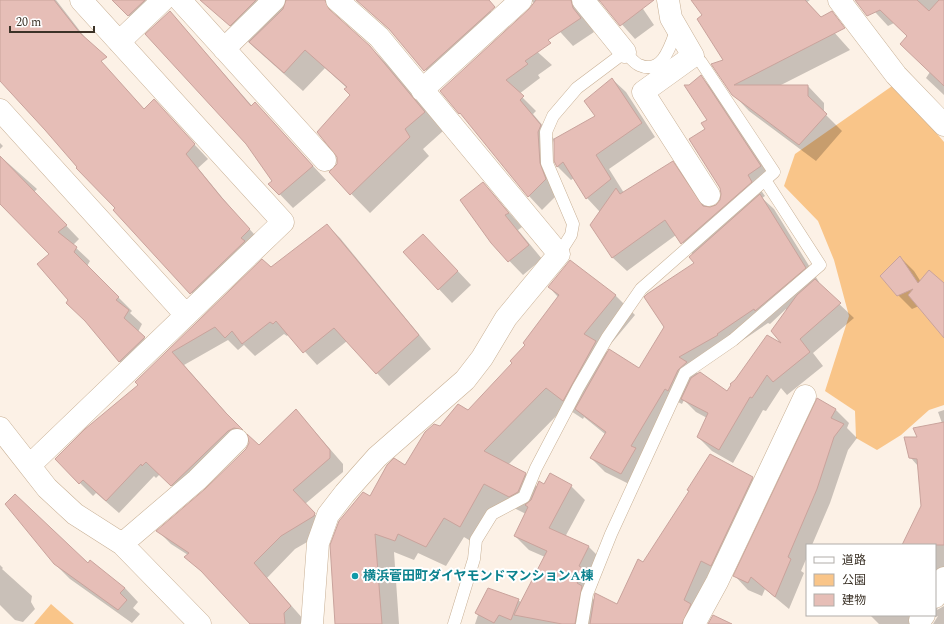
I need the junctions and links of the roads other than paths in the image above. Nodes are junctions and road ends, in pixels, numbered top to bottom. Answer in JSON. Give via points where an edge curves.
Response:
{"nodes":[{"id":1,"x":81,"y":0,"type":"edge"},
{"id":2,"x":163,"y":0,"type":"edge"},
{"id":3,"x":180,"y":0,"type":"edge"},
{"id":4,"x":274,"y":0,"type":"edge"},
{"id":5,"x":337,"y":0,"type":"edge"},
{"id":6,"x":521,"y":0,"type":"edge"},
{"id":7,"x":583,"y":0,"type":"edge"},
{"id":8,"x":668,"y":0,"type":"edge"},
{"id":9,"x":839,"y":0,"type":"edge"},
{"id":10,"x":677,"y":28,"type":"junction"},
{"id":11,"x":119,"y":42,"type":"junction"},
{"id":12,"x":224,"y":49,"type":"junction"},
{"id":13,"x":625,"y":52,"type":"junction"},
{"id":14,"x":693,"y":56,"type":"junction"},
{"id":15,"x":422,"y":90,"type":"junction"},
{"id":16,"x":0,"y":110,"type":"edge"},
{"id":17,"x":944,"y":125,"type":"edge"},
{"id":18,"x":325,"y":160,"type":"dead end"},
{"id":19,"x":765,"y":180,"type":"junction"},
{"id":20,"x":709,"y":195,"type":"dead end"},
{"id":21,"x":559,"y":254,"type":"junction"},
{"id":22,"x":186,"y":315,"type":"junction"},
{"id":23,"x":805,"y":396,"type":"dead end"},
{"id":24,"x":0,"y":428,"type":"edge"},
{"id":25,"x":237,"y":440,"type":"dead end"},
{"id":26,"x":30,"y":465,"type":"junction"},
{"id":27,"x":122,"y":544,"type":"junction"},
{"id":28,"x":944,"y":578,"type":"edge"},
{"id":29,"x":936,"y":595,"type":"edge"},
{"id":30,"x":200,"y":624,"type":"edge"},
{"id":31,"x":312,"y":624,"type":"edge"},
{"id":32,"x":454,"y":624,"type":"edge"},
{"id":33,"x":582,"y":624,"type":"edge"},
{"id":34,"x":694,"y":624,"type":"edge"}],
"edges":[{"from":1,"to":11,"type":"street"},
{"from":2,"to":11,"type":"street"},
{"from":3,"to":12,"type":"street"},
{"from":4,"to":12,"type":"street"},
{"from":5,"to":15,"type":"street","via":[[379,37]]},
{"from":6,"to":15,"type":"street"},
{"from":7,"to":13,"type":"street"},
{"from":8,"to":10,"type":"street","via":[[671,18]]},
{"from":9,"to":17,"type":"street","via":[[896,75]]},
{"from":10,"to":13,"type":"lane","via":[[665,57],[652,67],[639,65]]},
{"from":10,"to":14,"type":"street"},
{"from":11,"to":22,"type":"street","via":[[283,222]]},
{"from":12,"to":18,"type":"street"},
{"from":13,"to":21,"type":"lane","via":[[577,88],[552,116],[546,132],[547,163],[573,224],[571,235]]},
{"from":14,"to":19,"type":"lane","via":[[701,62],[774,172]]},
{"from":14,"to":20,"type":"street","via":[[644,92]]},
{"from":15,"to":21,"type":"street"},
{"from":16,"to":22,"type":"street"},
{"from":19,"to":32,"type":"lane","via":[[641,289],[607,338],[578,388],[536,468],[524,497],[492,514],[476,540],[474,559]]},
{"from":19,"to":33,"type":"lane","via":[[820,265],[733,340],[685,373],[587,594]]},
{"from":21,"to":31,"type":"street","via":[[506,318],[482,358],[465,380],[399,443],[372,463],[328,515],[318,543]]},
{"from":22,"to":26,"type":"street"},
{"from":23,"to":34,"type":"street","via":[[717,582]]},
{"from":24,"to":26,"type":"street"},
{"from":25,"to":27,"type":"street","via":[[197,480]]},
{"from":26,"to":27,"type":"street","via":[[47,488],[75,514]]},
{"from":27,"to":30,"type":"street"},
{"from":28,"to":29,"type":"street"}]}
